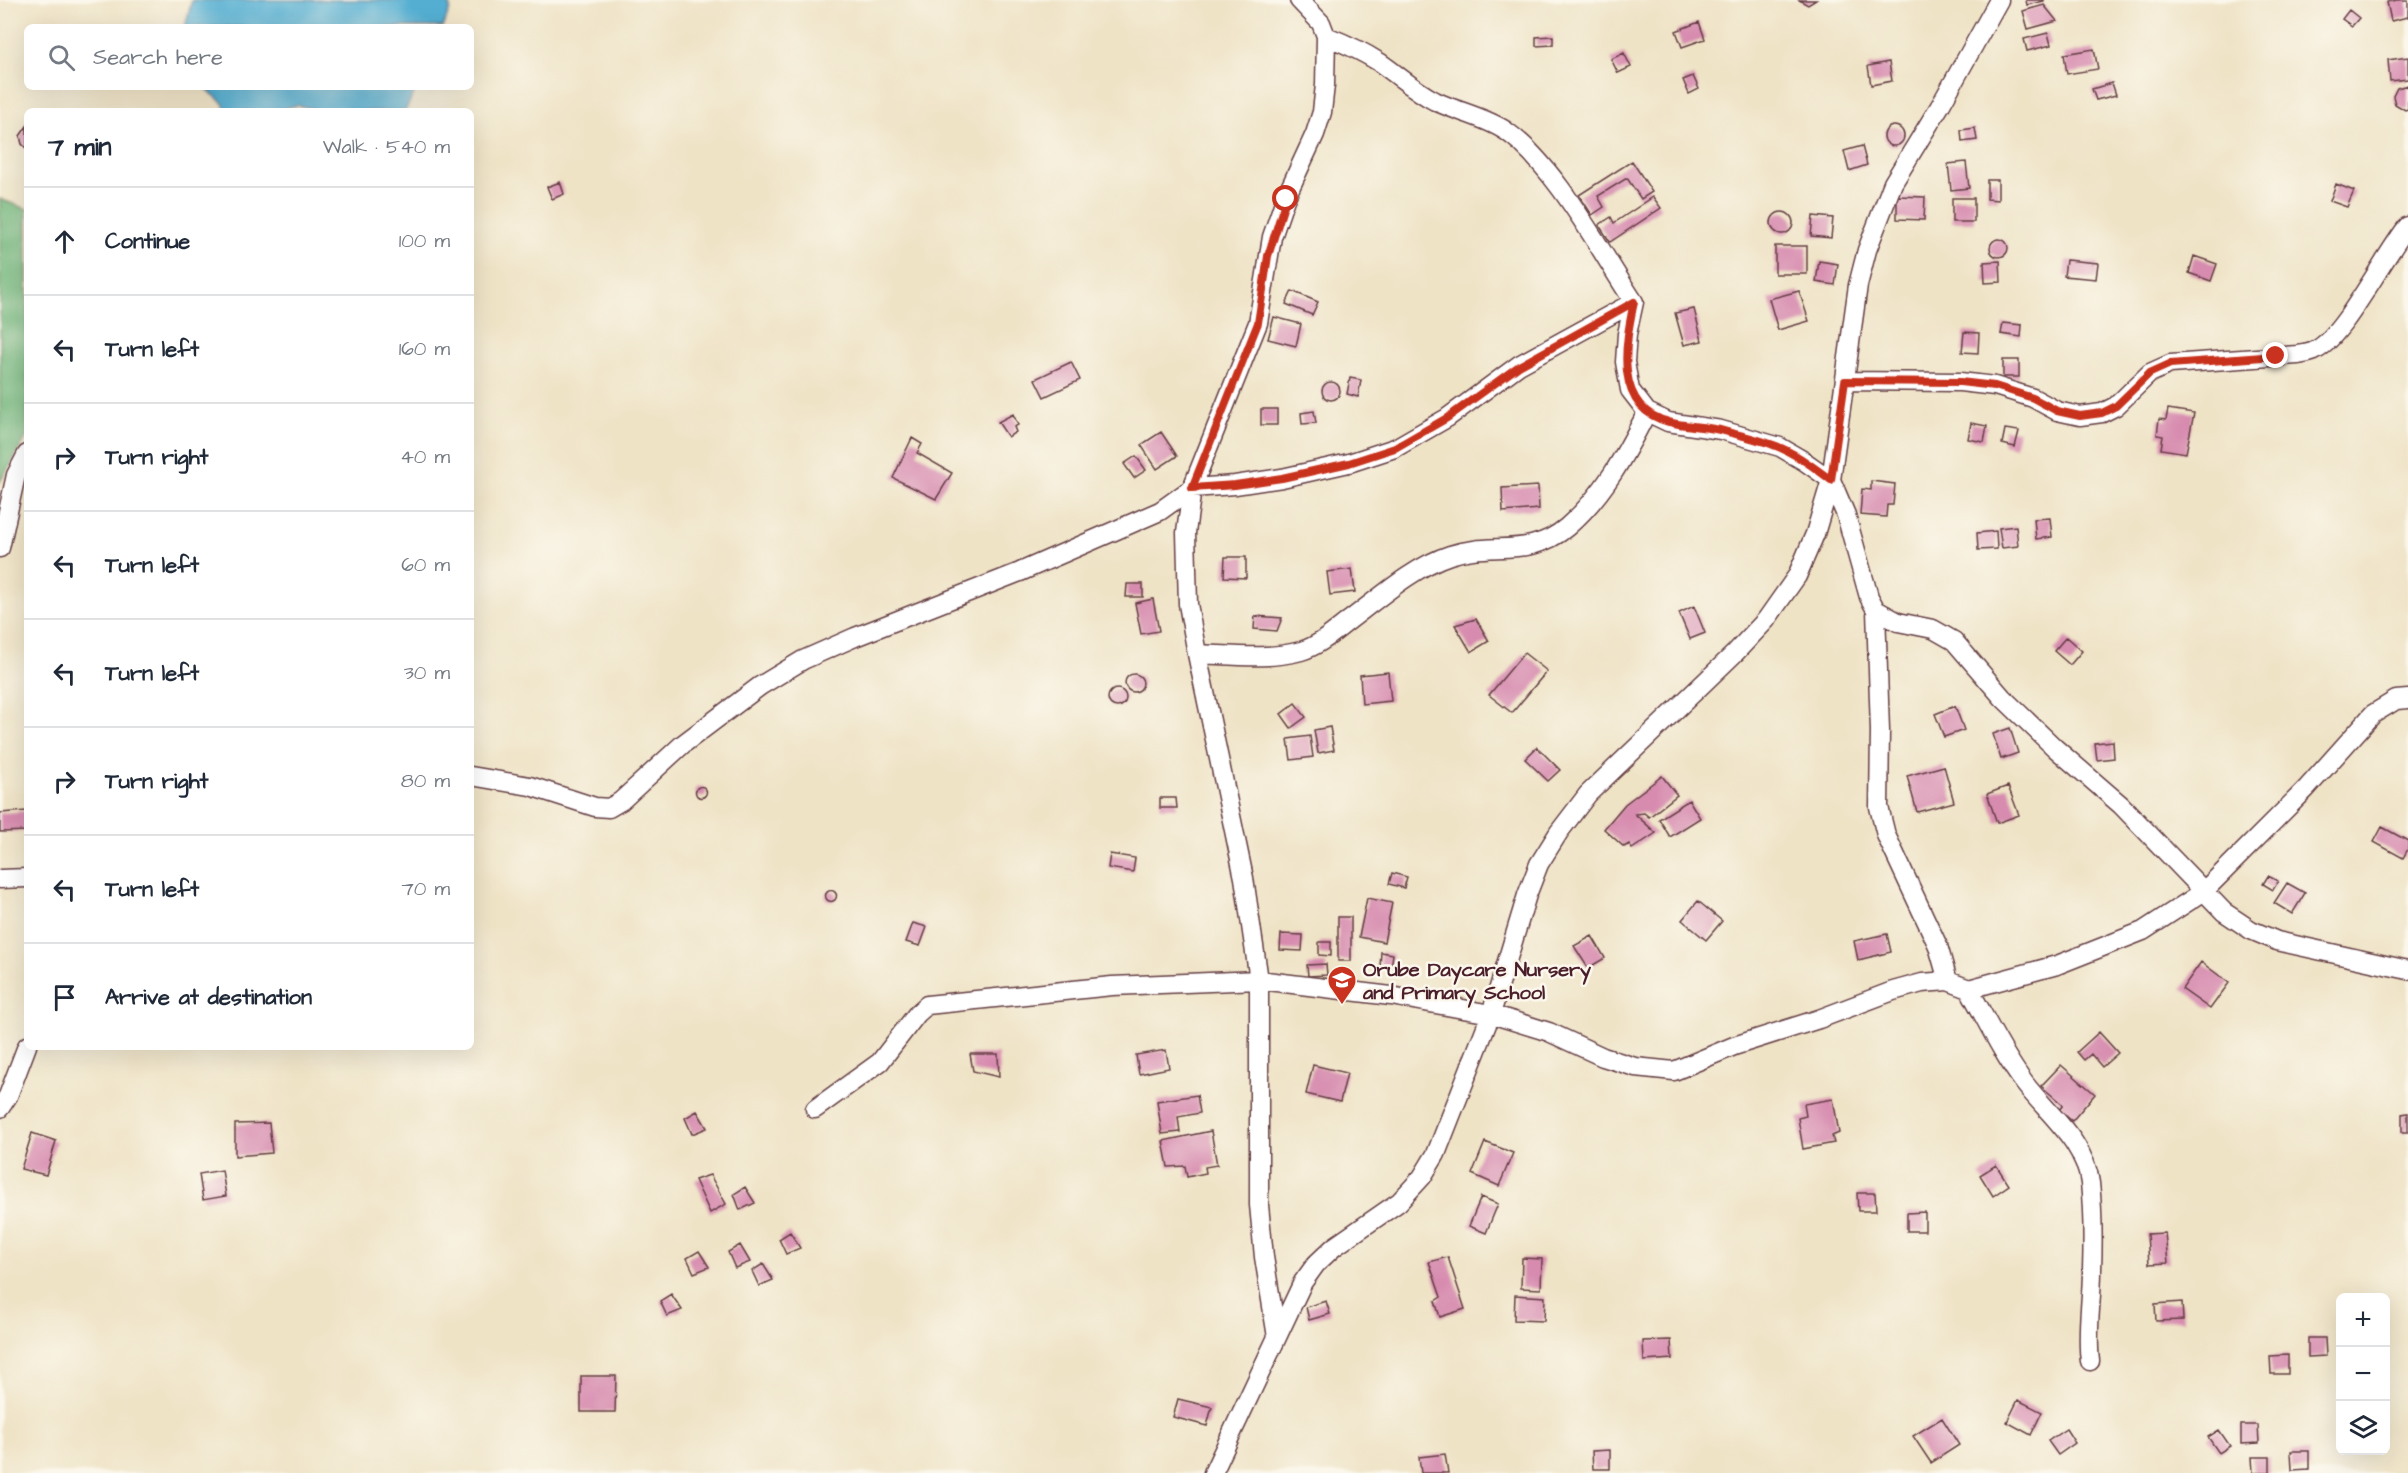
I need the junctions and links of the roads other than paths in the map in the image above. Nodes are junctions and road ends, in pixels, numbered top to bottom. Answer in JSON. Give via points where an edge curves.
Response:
{"nodes":[{"id":1,"x":1299,"y":0,"type":"edge"},
{"id":2,"x":1999,"y":0,"type":"edge"},
{"id":3,"x":1326,"y":36,"type":"junction"},
{"id":4,"x":2408,"y":226,"type":"edge"},
{"id":5,"x":1634,"y":302,"type":"junction"},
{"id":6,"x":1845,"y":381,"type":"junction"},
{"id":7,"x":1647,"y":412,"type":"junction"},
{"id":8,"x":24,"y":460,"type":"edge"},
{"id":9,"x":1831,"y":480,"type":"junction"},
{"id":10,"x":1192,"y":488,"type":"junction"},
{"id":11,"x":1160,"y":512,"type":"junction"},
{"id":12,"x":1186,"y":533,"type":"junction"},
{"id":13,"x":0,"y":548,"type":"edge"},
{"id":14,"x":1876,"y":610,"type":"junction"},
{"id":15,"x":1197,"y":654,"type":"junction"},
{"id":16,"x":2408,"y":699,"type":"edge"},
{"id":17,"x":474,"y":777,"type":"edge"},
{"id":18,"x":24,"y":878,"type":"edge"},
{"id":19,"x":0,"y":879,"type":"edge"},
{"id":20,"x":2204,"y":892,"type":"junction"},
{"id":21,"x":2408,"y":970,"type":"edge"},
{"id":22,"x":1259,"y":980,"type":"junction"},
{"id":23,"x":1948,"y":981,"type":"junction"},
{"id":24,"x":1969,"y":989,"type":"junction"},
{"id":25,"x":1491,"y":1014,"type":"junction"},
{"id":26,"x":25,"y":1050,"type":"edge"},
{"id":27,"x":0,"y":1108,"type":"edge"},
{"id":28,"x":815,"y":1110,"type":"dead end"},
{"id":29,"x":1277,"y":1337,"type":"junction"},
{"id":30,"x":2090,"y":1361,"type":"dead end"},
{"id":31,"x":1213,"y":1473,"type":"edge"}],
"edges":[{"from":1,"to":3,"type":"street","via":[[1321,23]]},
{"from":2,"to":6,"type":"street","via":[[1893,183],[1858,285]]},
{"from":3,"to":5,"type":"street","via":[[1355,48],[1435,101],[1506,131],[1546,170]]},
{"from":3,"to":10,"type":"street","via":[[1325,85],[1315,134],[1272,237],[1258,323]]},
{"from":4,"to":6,"type":"street","via":[[2345,320],[2316,351],[2170,364],[2150,373],[2116,406],[2102,413],[2080,416],[2057,411],[2033,398],[1995,386]]},
{"from":5,"to":7,"type":"street","via":[[1625,362],[1630,390]]},
{"from":5,"to":10,"type":"street","via":[[1519,366],[1447,418],[1395,448],[1282,478]]},
{"from":6,"to":9,"type":"street"},
{"from":7,"to":9,"type":"street","via":[[1668,422],[1721,430],[1780,447]]},
{"from":7,"to":15,"type":"street","via":[[1598,496],[1546,542],[1450,555],[1423,568],[1327,638],[1302,651],[1272,655]]},
{"from":8,"to":13,"type":"street","via":[[16,475]]},
{"from":9,"to":14,"type":"street","via":[[1846,514]]},
{"from":9,"to":25,"type":"street","via":[[1797,576],[1766,620],[1588,794],[1558,832],[1527,894]]},
{"from":10,"to":11,"type":"street"},
{"from":10,"to":12,"type":"street"},
{"from":11,"to":12,"type":"street"},
{"from":11,"to":17,"type":"street","via":[[803,660],[760,686],[683,744],[609,808],[530,786]]},
{"from":12,"to":15,"type":"street","via":[[1188,604]]},
{"from":14,"to":20,"type":"street","via":[[1898,622],[1933,629],[1954,641],[2003,698],[2121,805]]},
{"from":14,"to":23,"type":"street","via":[[1879,807],[1886,836],[1938,946]]},
{"from":15,"to":22,"type":"street","via":[[1244,878]]},
{"from":16,"to":20,"type":"street","via":[[2396,700],[2373,714],[2306,789]]},
{"from":18,"to":19,"type":"street"},
{"from":20,"to":21,"type":"street","via":[[2224,912],[2277,941]]},
{"from":20,"to":24,"type":"street","via":[[2120,942],[2057,965]]},
{"from":22,"to":25,"type":"street","via":[[1391,996]]},
{"from":22,"to":28,"type":"street","via":[[1112,986],[927,1005],[880,1062]]},
{"from":22,"to":29,"type":"street","via":[[1259,1205]]},
{"from":23,"to":24,"type":"street"},
{"from":23,"to":25,"type":"street","via":[[1893,991],[1674,1071],[1635,1067],[1549,1032]]},
{"from":24,"to":30,"type":"street","via":[[2025,1084],[2083,1158],[2090,1181]]},
{"from":25,"to":29,"type":"street","via":[[1436,1154],[1422,1178],[1399,1202],[1316,1264]]},
{"from":26,"to":27,"type":"street"},
{"from":29,"to":31,"type":"street"}]}
